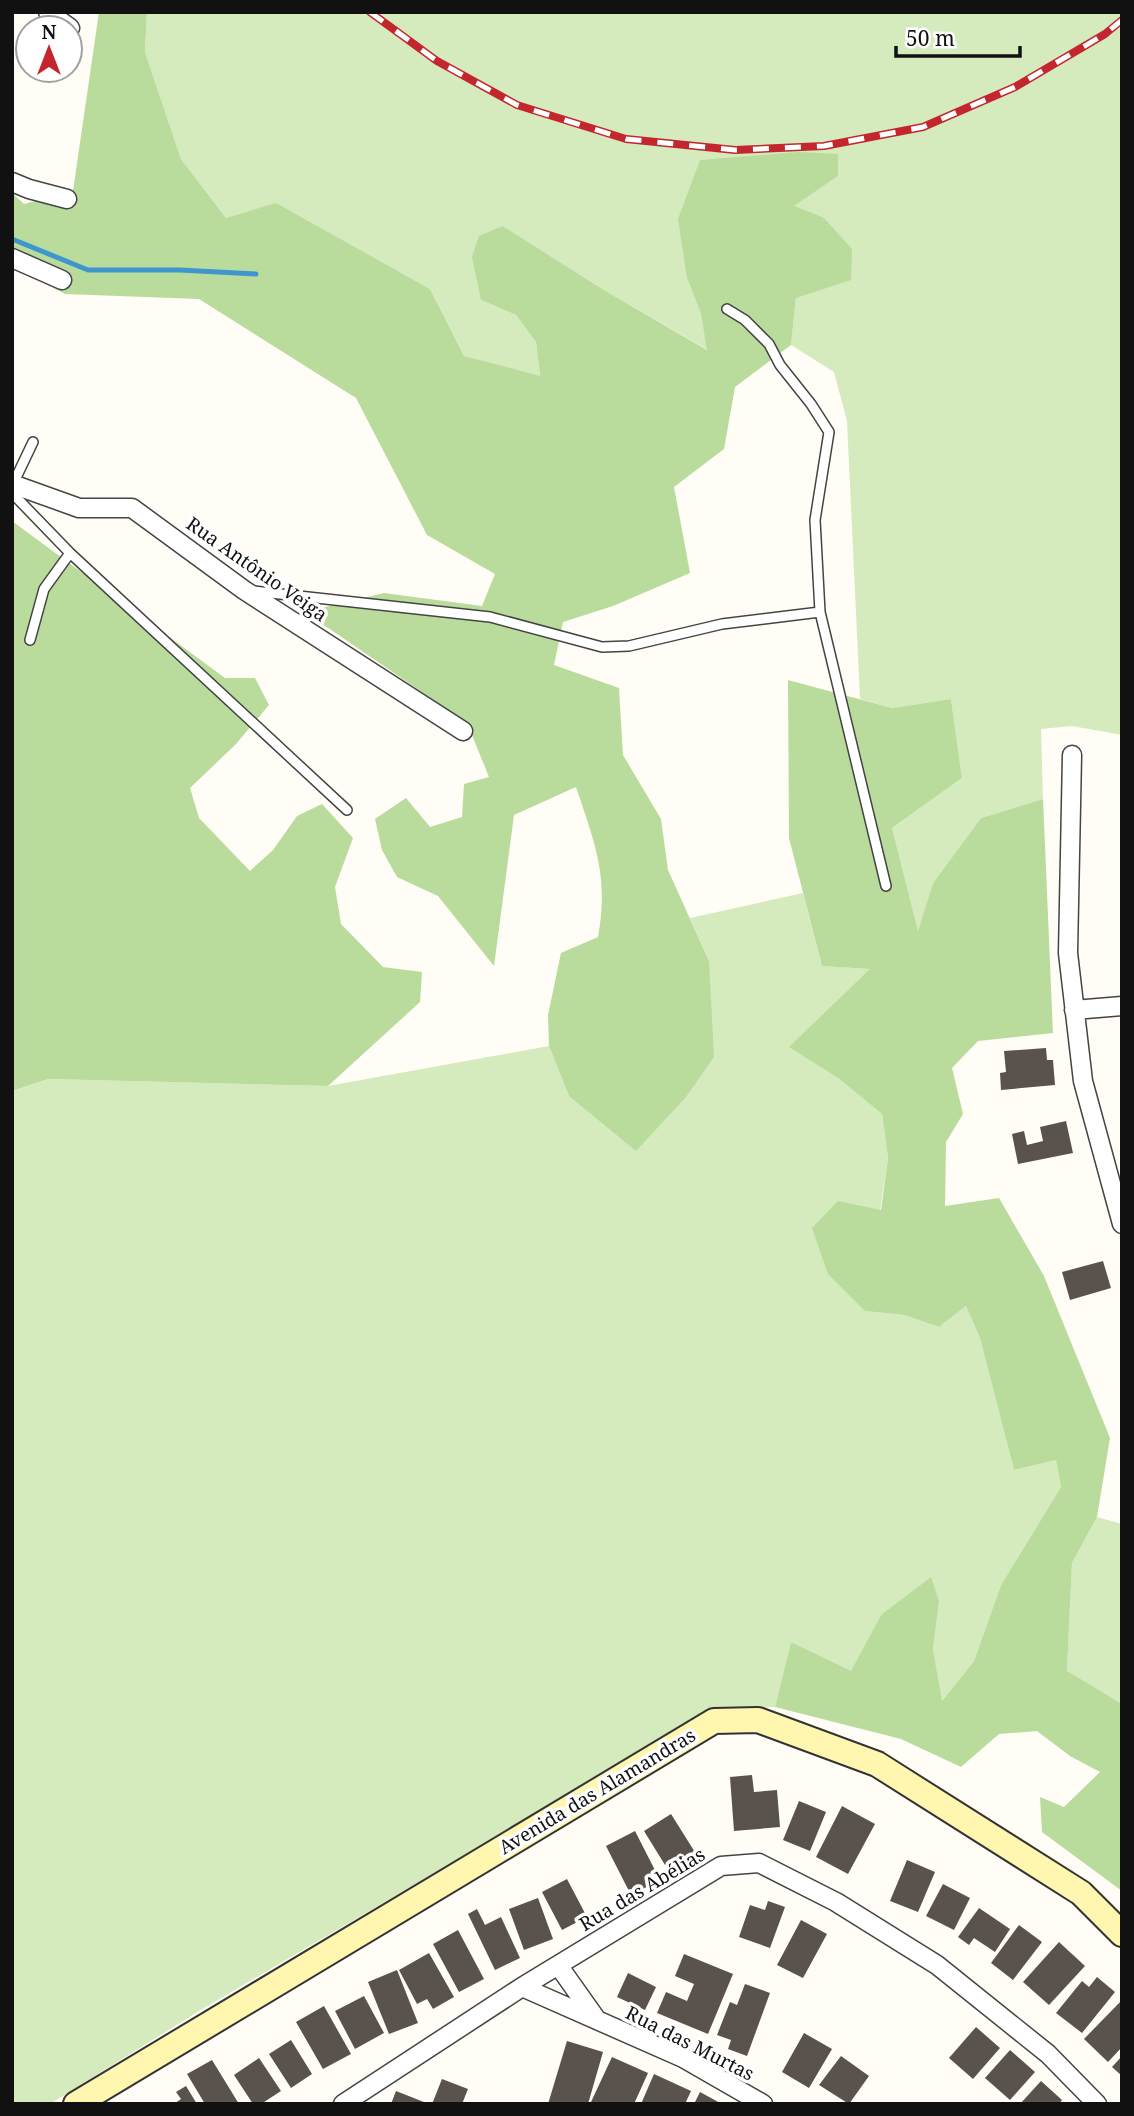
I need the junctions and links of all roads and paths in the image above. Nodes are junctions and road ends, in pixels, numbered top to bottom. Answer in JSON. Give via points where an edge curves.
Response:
{"nodes":[{"id":1,"x":12,"y":182,"type":"edge"},
{"id":2,"x":67,"y":199,"type":"dead end"},
{"id":3,"x":12,"y":258,"type":"edge"},
{"id":4,"x":61,"y":280,"type":"dead end"},
{"id":5,"x":727,"y":309,"type":"dead end"},
{"id":6,"x":33,"y":442,"type":"dead end"},
{"id":7,"x":13,"y":484,"type":"edge"},
{"id":8,"x":12,"y":493,"type":"edge"},
{"id":9,"x":70,"y":553,"type":"junction"},
{"id":10,"x":244,"y":590,"type":"junction"},
{"id":11,"x":820,"y":612,"type":"junction"},
{"id":12,"x":30,"y":640,"type":"dead end"},
{"id":13,"x":463,"y":731,"type":"dead end"},
{"id":14,"x":1072,"y":755,"type":"dead end"},
{"id":15,"x":347,"y":810,"type":"dead end"},
{"id":16,"x":886,"y":886,"type":"dead end"},
{"id":17,"x":1122,"y":1006,"type":"edge"},
{"id":18,"x":1074,"y":1010,"type":"junction"},
{"id":19,"x":1122,"y":1224,"type":"edge"},
{"id":20,"x":1122,"y":1934,"type":"edge"},
{"id":21,"x":558,"y":1965,"type":"junction"},
{"id":22,"x":522,"y":1987,"type":"junction"},
{"id":23,"x":597,"y":2020,"type":"junction"},
{"id":24,"x":76,"y":2104,"type":"edge"},
{"id":25,"x":343,"y":2104,"type":"edge"},
{"id":26,"x":763,"y":2104,"type":"edge"},
{"id":27,"x":1097,"y":2104,"type":"edge"}],
"edges":[{"from":1,"to":2,"type":"street"},
{"from":3,"to":4,"type":"street"},
{"from":5,"to":11,"type":"lane","via":[[769,344],[829,432],[815,520]]},
{"from":6,"to":7,"type":"lane"},
{"from":7,"to":10,"type":"street","name":"Rua Antônio Veiga","via":[[79,508],[132,508]]},
{"from":8,"to":9,"type":"lane"},
{"from":9,"to":12,"type":"lane","via":[[44,589]]},
{"from":9,"to":15,"type":"lane"},
{"from":10,"to":11,"type":"lane","via":[[490,617],[602,646],[629,646],[722,624]]},
{"from":10,"to":13,"type":"street","name":"Rua Antônio Veiga"},
{"from":11,"to":16,"type":"lane"},
{"from":14,"to":18,"type":"street","via":[[1068,953]]},
{"from":17,"to":18,"type":"street"},
{"from":18,"to":19,"type":"street","via":[[1083,1081]]},
{"from":20,"to":24,"type":"street","name":"Avenida das Alamandras","via":[[1081,1893],[877,1764],[758,1720],[714,1721]]},
{"from":21,"to":22,"type":"street","name":"Rua das Abélias"},
{"from":21,"to":23,"type":"street","name":"Rua das Murtas"},
{"from":21,"to":27,"type":"street","name":"Rua das Abélias","via":[[721,1866],[759,1863],[835,1902],[937,1965],[1048,2054]]},
{"from":22,"to":23,"type":"street","name":"Rua das Murtas"},
{"from":22,"to":25,"type":"street","name":"Rua das Abélias"},
{"from":23,"to":26,"type":"street","name":"Rua das Murtas","via":[[683,2058]]}]}
